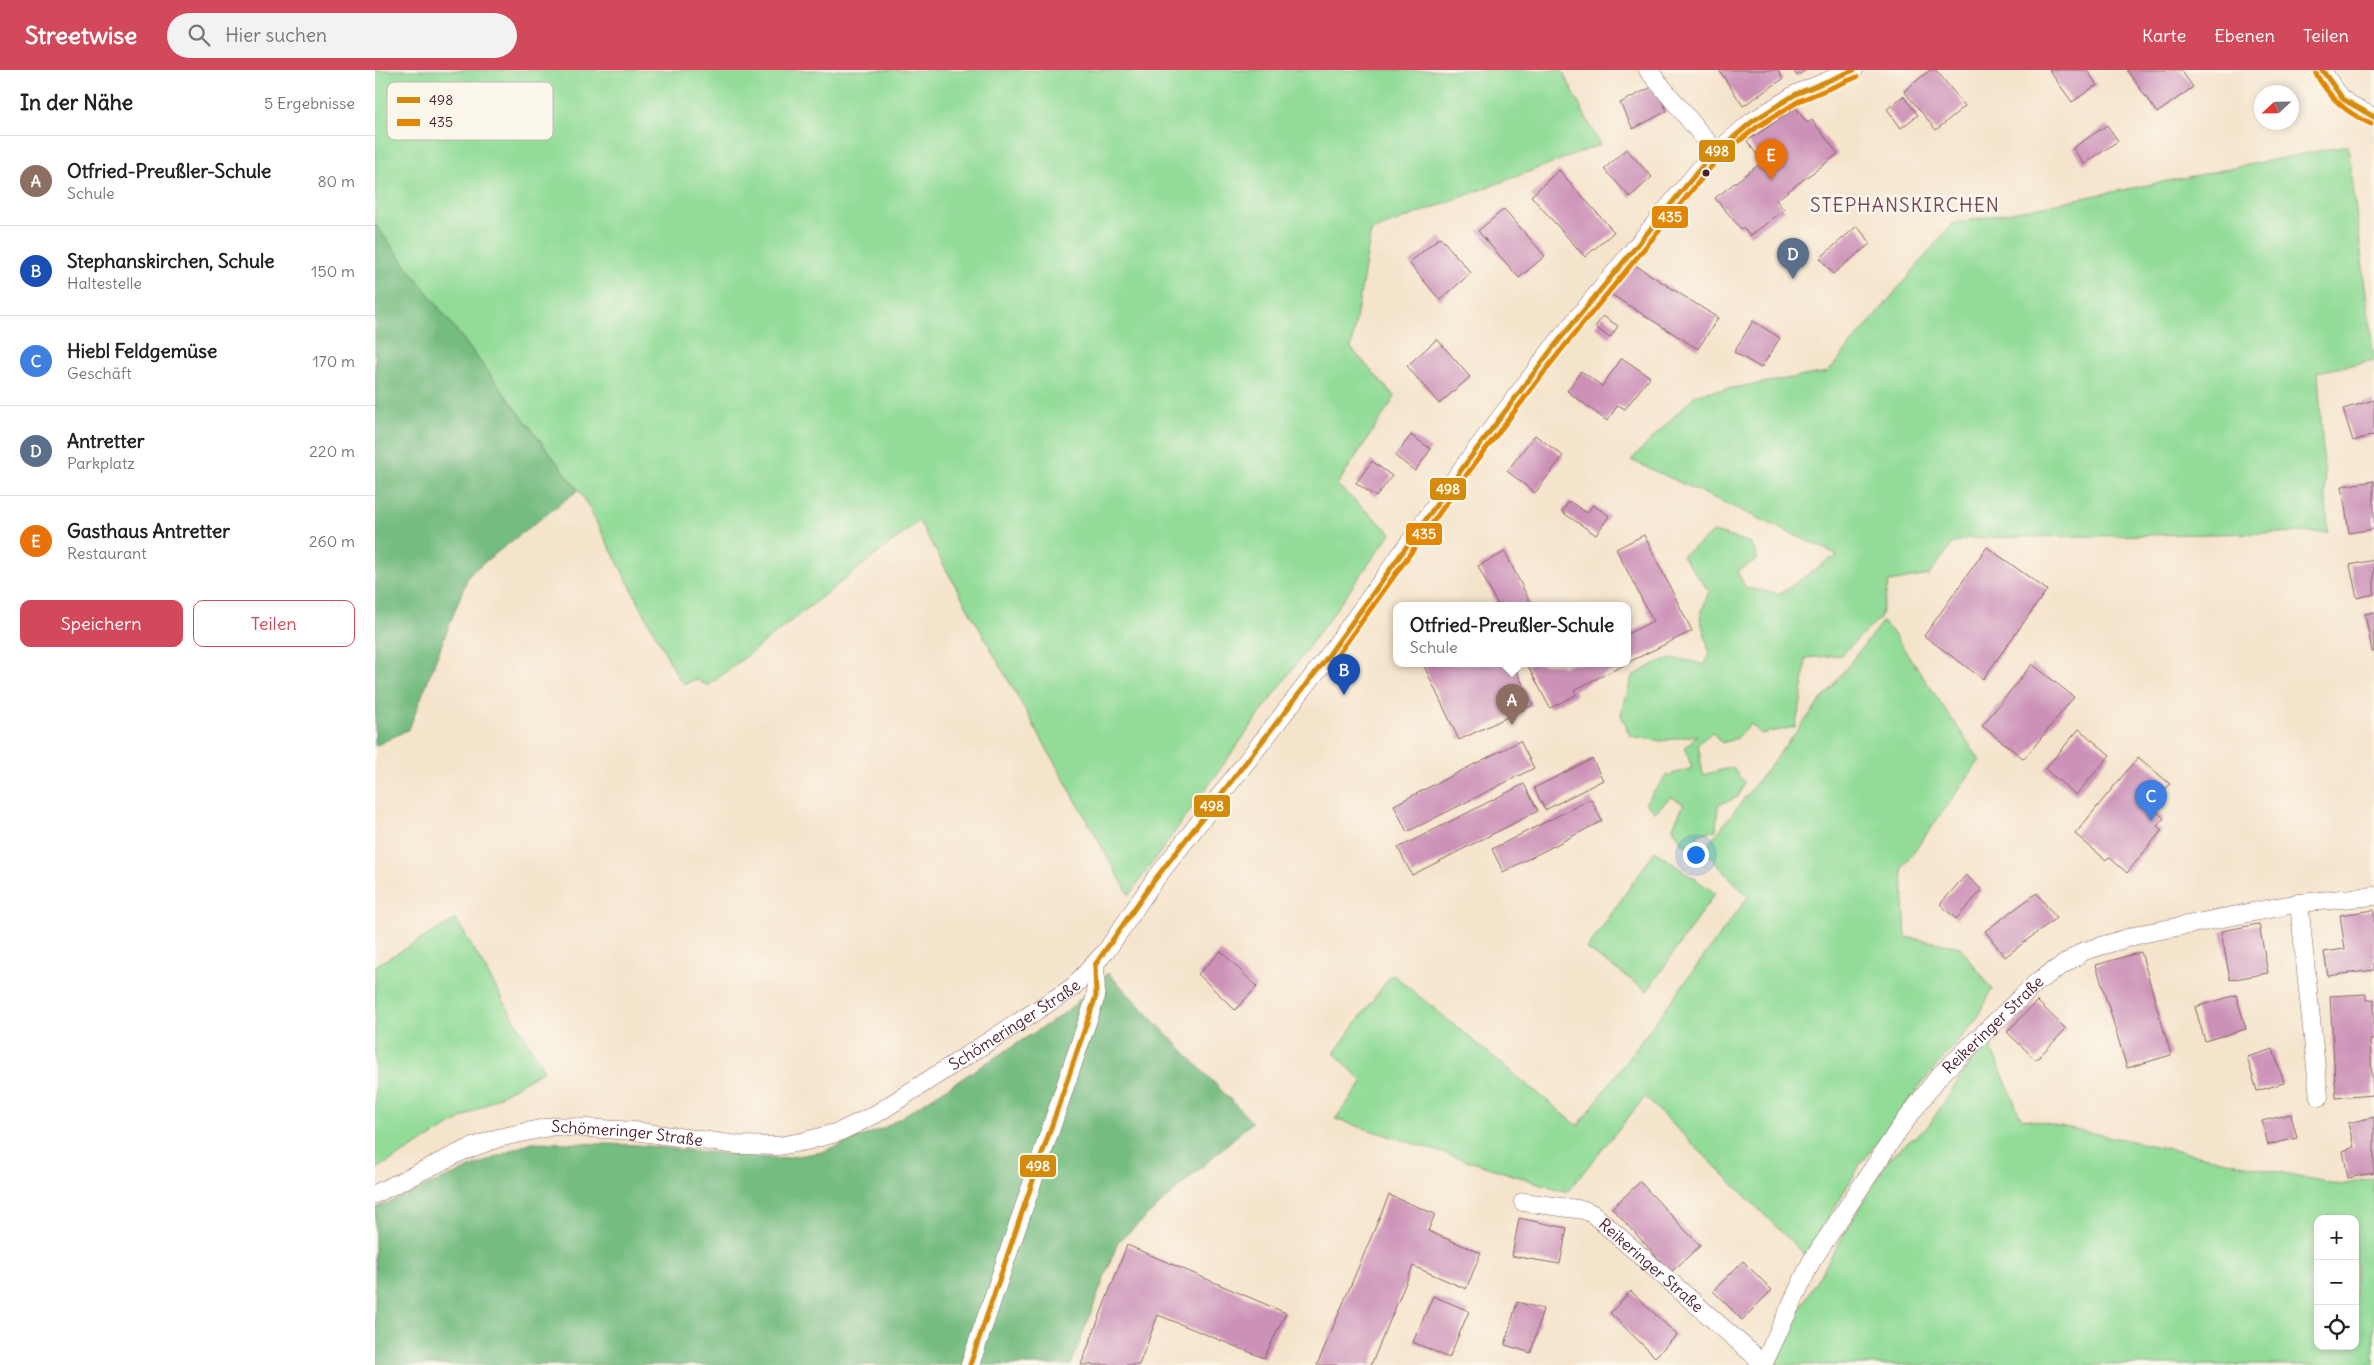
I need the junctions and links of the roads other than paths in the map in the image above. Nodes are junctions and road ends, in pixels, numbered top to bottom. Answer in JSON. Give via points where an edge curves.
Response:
{"nodes":[{"id":1,"x":1648,"y":70,"type":"edge"},
{"id":2,"x":1854,"y":70,"type":"edge"},
{"id":3,"x":2322,"y":70,"type":"edge"},
{"id":4,"x":2374,"y":117,"type":"edge"},
{"id":5,"x":1715,"y":151,"type":"junction"},
{"id":6,"x":2374,"y":896,"type":"edge"},
{"id":7,"x":2299,"y":903,"type":"junction"},
{"id":8,"x":1095,"y":966,"type":"junction"},
{"id":9,"x":2319,"y":1097,"type":"dead end"},
{"id":10,"x":375,"y":1194,"type":"edge"},
{"id":11,"x":1523,"y":1202,"type":"dead end"},
{"id":12,"x":970,"y":1365,"type":"edge"},
{"id":13,"x":1764,"y":1365,"type":"edge"}],
"edges":[{"from":1,"to":5,"type":"street"},
{"from":2,"to":5,"type":"street","name":"Schömeringer Straße","via":[[1796,94],[1753,121]]},
{"from":3,"to":4,"type":"street","via":[[2334,90],[2352,108]]},
{"from":5,"to":8,"type":"street","name":"Schömeringer Straße","via":[[1552,349],[1323,663],[1153,882]]},
{"from":6,"to":7,"type":"street","name":"Reikeringer Straße"},
{"from":7,"to":9,"type":"street"},
{"from":7,"to":13,"type":"street","name":"Reikeringer Straße","via":[[2141,934],[2084,951],[2038,981],[1939,1076],[1897,1132],[1811,1262]]},
{"from":8,"to":10,"type":"street","name":"Schömeringer Straße","via":[[1073,987],[1003,1033],[877,1114],[839,1132],[779,1146],[739,1145],[633,1131],[554,1126],[498,1138]]},
{"from":8,"to":12,"type":"street","via":[[1096,996]]},
{"from":11,"to":13,"type":"street","name":"Reikeringer Straße","via":[[1593,1214]]}]}
